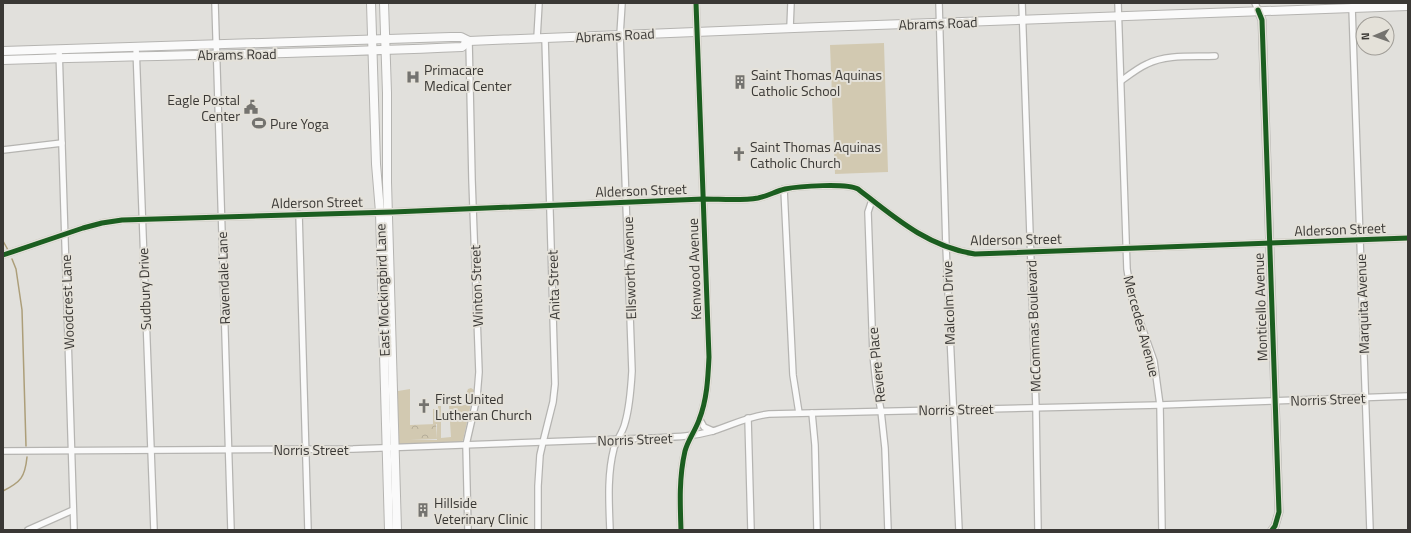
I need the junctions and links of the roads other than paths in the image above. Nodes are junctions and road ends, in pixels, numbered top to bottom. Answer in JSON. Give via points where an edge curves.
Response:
{"nodes":[{"id":1,"x":215,"y":3,"type":"edge"},
{"id":2,"x":372,"y":3,"type":"edge"},
{"id":3,"x":384,"y":3,"type":"edge"},
{"id":4,"x":539,"y":3,"type":"edge"},
{"id":5,"x":622,"y":3,"type":"edge"},
{"id":6,"x":696,"y":3,"type":"edge"},
{"id":7,"x":791,"y":3,"type":"edge"},
{"id":8,"x":939,"y":3,"type":"edge"},
{"id":9,"x":1022,"y":3,"type":"edge"},
{"id":10,"x":1118,"y":3,"type":"edge"},
{"id":11,"x":1334,"y":5,"type":"edge"},
{"id":12,"x":1408,"y":6,"type":"edge"},
{"id":13,"x":1257,"y":7,"type":"edge"},
{"id":14,"x":1352,"y":7,"type":"junction"},
{"id":15,"x":1119,"y":16,"type":"junction"},
{"id":16,"x":1022,"y":20,"type":"junction"},
{"id":17,"x":939,"y":23,"type":"junction"},
{"id":18,"x":790,"y":28,"type":"junction"},
{"id":19,"x":696,"y":32,"type":"junction"},
{"id":20,"x":620,"y":35,"type":"junction"},
{"id":21,"x":541,"y":38,"type":"junction"},
{"id":22,"x":384,"y":39,"type":"junction"},
{"id":23,"x":372,"y":40,"type":"junction"},
{"id":24,"x":469,"y":41,"type":"junction"},
{"id":25,"x":276,"y":43,"type":"junction"},
{"id":26,"x":217,"y":45,"type":"junction"},
{"id":27,"x":385,"y":50,"type":"junction"},
{"id":28,"x":3,"y":51,"type":"edge"},
{"id":29,"x":372,"y":51,"type":"junction"},
{"id":30,"x":136,"y":52,"type":"junction"},
{"id":31,"x":276,"y":53,"type":"junction"},
{"id":32,"x":59,"y":54,"type":"junction"},
{"id":33,"x":217,"y":54,"type":"junction"},
{"id":34,"x":1215,"y":56,"type":"dead end"},
{"id":35,"x":3,"y":60,"type":"edge"},
{"id":36,"x":1121,"y":81,"type":"junction"},
{"id":37,"x":62,"y":143,"type":"junction"},
{"id":38,"x":375,"y":143,"type":"junction"},
{"id":39,"x":3,"y":150,"type":"edge"},
{"id":40,"x":387,"y":182,"type":"junction"},
{"id":41,"x":784,"y":190,"type":"junction"},
{"id":42,"x":703,"y":200,"type":"junction"},
{"id":43,"x":872,"y":200,"type":"junction"},
{"id":44,"x":626,"y":203,"type":"junction"},
{"id":45,"x":551,"y":206,"type":"junction"},
{"id":46,"x":473,"y":209,"type":"junction"},
{"id":47,"x":384,"y":212,"type":"junction"},
{"id":48,"x":299,"y":214,"type":"junction"},
{"id":49,"x":222,"y":216,"type":"junction"},
{"id":50,"x":142,"y":219,"type":"junction"},
{"id":51,"x":64,"y":235,"type":"junction"},
{"id":52,"x":1408,"y":238,"type":"edge"},
{"id":53,"x":1360,"y":240,"type":"junction"},
{"id":54,"x":1269,"y":244,"type":"junction"},
{"id":55,"x":946,"y":247,"type":"junction"},
{"id":56,"x":1126,"y":249,"type":"junction"},
{"id":57,"x":1030,"y":252,"type":"junction"},
{"id":58,"x":3,"y":255,"type":"edge"},
{"id":59,"x":1408,"y":396,"type":"edge"},
{"id":60,"x":1365,"y":397,"type":"junction"},
{"id":61,"x":1275,"y":400,"type":"junction"},
{"id":62,"x":1160,"y":405,"type":"junction"},
{"id":63,"x":1036,"y":408,"type":"junction"},
{"id":64,"x":954,"y":409,"type":"junction"},
{"id":65,"x":881,"y":411,"type":"junction"},
{"id":66,"x":799,"y":413,"type":"junction"},
{"id":67,"x":812,"y":413,"type":"junction"},
{"id":68,"x":748,"y":418,"type":"junction"},
{"id":69,"x":700,"y":420,"type":"junction"},
{"id":70,"x":713,"y":431,"type":"junction"},
{"id":71,"x":691,"y":436,"type":"junction"},
{"id":72,"x":618,"y":440,"type":"junction"},
{"id":73,"x":542,"y":442,"type":"junction"},
{"id":74,"x":466,"y":445,"type":"junction"},
{"id":75,"x":390,"y":448,"type":"junction"},
{"id":76,"x":229,"y":449,"type":"junction"},
{"id":77,"x":306,"y":449,"type":"junction"},
{"id":78,"x":151,"y":450,"type":"junction"},
{"id":79,"x":3,"y":451,"type":"edge"},
{"id":80,"x":72,"y":451,"type":"junction"},
{"id":81,"x":73,"y":510,"type":"junction"},
{"id":82,"x":28,"y":530,"type":"edge"},
{"id":83,"x":74,"y":530,"type":"edge"},
{"id":84,"x":154,"y":530,"type":"edge"},
{"id":85,"x":231,"y":530,"type":"edge"},
{"id":86,"x":308,"y":530,"type":"edge"},
{"id":87,"x":389,"y":530,"type":"edge"},
{"id":88,"x":397,"y":530,"type":"edge"},
{"id":89,"x":468,"y":530,"type":"edge"},
{"id":90,"x":538,"y":530,"type":"edge"},
{"id":91,"x":610,"y":530,"type":"edge"},
{"id":92,"x":681,"y":530,"type":"edge"},
{"id":93,"x":751,"y":530,"type":"edge"},
{"id":94,"x":818,"y":530,"type":"edge"},
{"id":95,"x":888,"y":530,"type":"edge"},
{"id":96,"x":959,"y":530,"type":"edge"},
{"id":97,"x":1038,"y":530,"type":"edge"},
{"id":98,"x":1162,"y":530,"type":"edge"},
{"id":99,"x":1272,"y":530,"type":"edge"},
{"id":100,"x":1370,"y":530,"type":"edge"}],
"edges":[{"from":1,"to":26,"type":"street","name":"Ravendale Lane"},
{"from":2,"to":23,"type":"main road","name":"East Mockingbird Lane"},
{"from":3,"to":22,"type":"main road","name":"East Mockingbird Lane"},
{"from":4,"to":21,"type":"street","name":"Anita Street"},
{"from":5,"to":20,"type":"street","name":"Ellsworth Avenue"},
{"from":6,"to":19,"type":"street","name":"Kenwood Avenue"},
{"from":7,"to":18,"type":"street"},
{"from":8,"to":17,"type":"street","name":"Malcolm Drive"},
{"from":9,"to":16,"type":"street","name":"McCommas Boulevard"},
{"from":10,"to":15,"type":"street","name":"Mercedes Avenue"},
{"from":11,"to":13,"type":"main road","name":"Abrams Road"},
{"from":11,"to":14,"type":"main road","name":"Abrams Road"},
{"from":12,"to":14,"type":"main road","name":"Abrams Road"},
{"from":13,"to":15,"type":"main road","name":"Abrams Road"},
{"from":13,"to":54,"type":"street","name":"Monticello Avenue","via":[[1262,20]]},
{"from":14,"to":53,"type":"street","name":"Marquita Avenue"},
{"from":15,"to":16,"type":"main road","name":"Abrams Road"},
{"from":15,"to":36,"type":"street","name":"Mercedes Avenue"},
{"from":16,"to":17,"type":"main road","name":"Abrams Road"},
{"from":16,"to":57,"type":"street","name":"McCommas Boulevard"},
{"from":17,"to":18,"type":"main road","name":"Abrams Road"},
{"from":17,"to":55,"type":"street","name":"Malcolm Drive"},
{"from":18,"to":19,"type":"main road","name":"Abrams Road"},
{"from":19,"to":20,"type":"main road","name":"Abrams Road"},
{"from":19,"to":42,"type":"street","name":"Kenwood Avenue"},
{"from":20,"to":21,"type":"main road","name":"Abrams Road"},
{"from":20,"to":44,"type":"street","name":"Ellsworth Avenue"},
{"from":21,"to":24,"type":"main road","name":"Abrams Road"},
{"from":21,"to":45,"type":"street","name":"Anita Street"},
{"from":22,"to":23,"type":"main road","name":"Abrams Road"},
{"from":22,"to":24,"type":"main road","name":"Abrams Road","via":[[461,37]]},
{"from":22,"to":27,"type":"main road","name":"East Mockingbird Lane"},
{"from":23,"to":25,"type":"main road","name":"Abrams Road"},
{"from":23,"to":29,"type":"main road","name":"East Mockingbird Lane"},
{"from":24,"to":27,"type":"main road","name":"Abrams Road","via":[[462,47]]},
{"from":24,"to":46,"type":"street","name":"Winton Street"},
{"from":25,"to":26,"type":"main road","name":"Abrams Road"},
{"from":25,"to":31,"type":"main road"},
{"from":26,"to":30,"type":"main road","name":"Abrams Road"},
{"from":26,"to":33,"type":"street","name":"Ravendale Lane"},
{"from":27,"to":29,"type":"main road","name":"Abrams Road"},
{"from":27,"to":40,"type":"main road","name":"East Mockingbird Lane"},
{"from":28,"to":32,"type":"main road","name":"Abrams Road"},
{"from":29,"to":31,"type":"main road","name":"Abrams Road"},
{"from":29,"to":38,"type":"main road","name":"East Mockingbird Lane"},
{"from":30,"to":32,"type":"main road","name":"Abrams Road"},
{"from":30,"to":33,"type":"main road","name":"Abrams Road"},
{"from":30,"to":50,"type":"street","name":"Sudbury Drive"},
{"from":31,"to":33,"type":"main road","name":"Abrams Road"},
{"from":32,"to":35,"type":"main road","name":"Abrams Road"},
{"from":32,"to":37,"type":"street","name":"Woodcrest Lane"},
{"from":33,"to":49,"type":"street","name":"Ravendale Lane"},
{"from":34,"to":36,"type":"street","via":[[1157,60]]},
{"from":36,"to":56,"type":"street","name":"Mercedes Avenue"},
{"from":37,"to":39,"type":"street"},
{"from":37,"to":51,"type":"street","name":"Woodcrest Lane"},
{"from":38,"to":40,"type":"main road","via":[[381,150],[382,167]]},
{"from":38,"to":47,"type":"main road","name":"East Mockingbird Lane"},
{"from":40,"to":47,"type":"main road","name":"East Mockingbird Lane"},
{"from":41,"to":42,"type":"street","name":"Alderson Street","via":[[752,198]]},
{"from":41,"to":43,"type":"street","name":"Alderson Street","via":[[849,186],[858,189]]},
{"from":41,"to":66,"type":"street","via":[[793,375]]},
{"from":42,"to":44,"type":"street","name":"Alderson Street"},
{"from":42,"to":69,"type":"street","name":"Kenwood Avenue","via":[[709,357],[706,397]]},
{"from":43,"to":55,"type":"street","name":"Alderson Street","via":[[920,235]]},
{"from":43,"to":65,"type":"street","name":"Revere Place","via":[[868,212],[873,355]]},
{"from":44,"to":45,"type":"street","name":"Alderson Street"},
{"from":44,"to":72,"type":"street","name":"Ellsworth Avenue","via":[[631,387],[626,423]]},
{"from":45,"to":46,"type":"street","name":"Alderson Street"},
{"from":45,"to":73,"type":"street","name":"Anita Street","via":[[555,384],[554,402]]},
{"from":46,"to":47,"type":"street","name":"Alderson Street"},
{"from":46,"to":74,"type":"street","name":"Winton Street","via":[[479,372],[477,397]]},
{"from":47,"to":48,"type":"street","name":"Alderson Street"},
{"from":47,"to":75,"type":"main road","name":"East Mockingbird Lane"},
{"from":48,"to":49,"type":"street","name":"Alderson Street"},
{"from":48,"to":77,"type":"street"},
{"from":49,"to":50,"type":"street","name":"Alderson Street"},
{"from":49,"to":76,"type":"street","name":"Ravendale Lane"},
{"from":50,"to":51,"type":"street","name":"Alderson Street","via":[[102,223]]},
{"from":50,"to":78,"type":"street","name":"Sudbury Drive"},
{"from":51,"to":58,"type":"street","name":"Alderson Street"},
{"from":51,"to":80,"type":"street","name":"Woodcrest Lane"},
{"from":52,"to":53,"type":"street","name":"Alderson Street"},
{"from":53,"to":54,"type":"street","name":"Alderson Street"},
{"from":53,"to":60,"type":"street","name":"Marquita Avenue"},
{"from":54,"to":56,"type":"street","name":"Alderson Street"},
{"from":54,"to":61,"type":"street","name":"Monticello Avenue"},
{"from":55,"to":57,"type":"street","name":"Alderson Street","via":[[975,254]]},
{"from":55,"to":64,"type":"street","name":"Malcolm Drive"},
{"from":56,"to":57,"type":"street","name":"Alderson Street"},
{"from":56,"to":62,"type":"street","name":"Mercedes Avenue","via":[[1128,281],[1154,361]]},
{"from":57,"to":63,"type":"street","name":"McCommas Boulevard"},
{"from":59,"to":60,"type":"street","name":"Norris Street"},
{"from":60,"to":61,"type":"street","name":"Norris Street"},
{"from":60,"to":100,"type":"street","name":"Marquita Avenue"},
{"from":61,"to":62,"type":"street","name":"Norris Street"},
{"from":61,"to":99,"type":"street","name":"Monticello Avenue","via":[[1279,512]]},
{"from":62,"to":63,"type":"street","name":"Norris Street"},
{"from":62,"to":98,"type":"street","name":"Mercedes Avenue"},
{"from":63,"to":64,"type":"street","name":"Norris Street"},
{"from":63,"to":97,"type":"street","name":"McCommas Boulevard"},
{"from":64,"to":65,"type":"street","name":"Norris Street"},
{"from":64,"to":96,"type":"street","name":"Malcolm Drive"},
{"from":65,"to":67,"type":"street","name":"Norris Street"},
{"from":65,"to":95,"type":"street","name":"Revere Place"},
{"from":66,"to":67,"type":"street","name":"Norris Street"},
{"from":66,"to":68,"type":"street","name":"Norris Street","via":[[758,415]]},
{"from":67,"to":94,"type":"street"},
{"from":68,"to":70,"type":"street","name":"Norris Street"},
{"from":68,"to":93,"type":"street"},
{"from":69,"to":70,"type":"street","via":[[704,427]]},
{"from":69,"to":71,"type":"street","name":"Kenwood Avenue"},
{"from":70,"to":71,"type":"street","name":"Norris Street"},
{"from":71,"to":72,"type":"street","name":"Norris Street"},
{"from":71,"to":92,"type":"street","name":"Kenwood Avenue","via":[[681,476]]},
{"from":72,"to":73,"type":"street","name":"Norris Street"},
{"from":72,"to":91,"type":"street","name":"Ellsworth Avenue","via":[[610,479]]},
{"from":73,"to":74,"type":"street","name":"Norris Street"},
{"from":73,"to":90,"type":"street","name":"Anita Street"},
{"from":74,"to":75,"type":"street","name":"Norris Street"},
{"from":74,"to":89,"type":"street","name":"Winton Street"},
{"from":75,"to":77,"type":"street","name":"Norris Street"},
{"from":75,"to":87,"type":"main road","name":"East Mockingbird Lane"},
{"from":75,"to":88,"type":"main road","name":"East Mockingbird Lane"},
{"from":76,"to":77,"type":"street","name":"Norris Street"},
{"from":76,"to":78,"type":"street","name":"Norris Street"},
{"from":76,"to":85,"type":"street","name":"Ravendale Lane"},
{"from":77,"to":86,"type":"street"},
{"from":78,"to":80,"type":"street","name":"Norris Street"},
{"from":78,"to":84,"type":"street","name":"Sudbury Drive"},
{"from":79,"to":80,"type":"street","name":"Norris Street"},
{"from":80,"to":81,"type":"street","name":"Woodcrest Lane"},
{"from":81,"to":82,"type":"street"},
{"from":81,"to":83,"type":"street","name":"Woodcrest Lane"}]}
